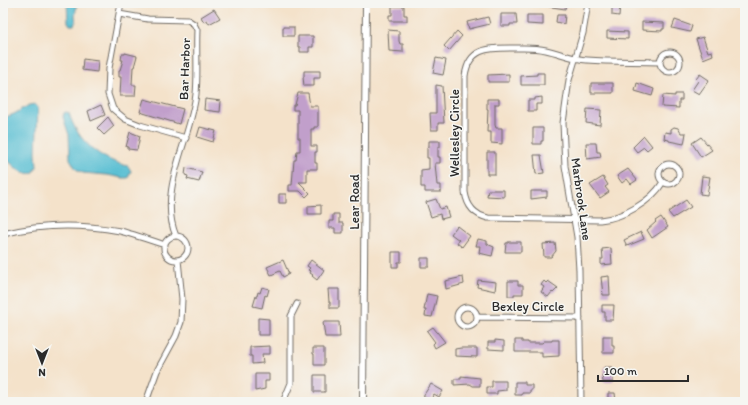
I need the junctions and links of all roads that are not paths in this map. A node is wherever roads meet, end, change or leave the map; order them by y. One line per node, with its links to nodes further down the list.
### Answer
1 (121, 3): 4 (street)
2 (366, 3): 19 (street, Lear Road)
3 (588, 3): 5 (street, Marbrook Lane)
4 (119, 14): 7 (street); 7 (street, Bar Harbor)
5 (575, 58): 6 (street, Wellesley Circle); 9 (street, Marbrook Lane); 9 (street, Wellesley Circle)
6 (660, 62)
7 (186, 138): 11 (street, Bar Harbor)
8 (664, 182): 9 (street, Wellesley Circle)
9 (575, 220): 16 (street, Marbrook Lane)
10 (3, 234): 12 (street)
11 (176, 236): 12 (street); 13 (street)
12 (165, 245): 13 (street)
13 (178, 260): 17 (street)
14 (296, 304): 18 (street)
15 (477, 317): 15 (street, Bexley Circle); 16 (street, Bexley Circle)
16 (580, 318): 20 (street, Marbrook Lane)
17 (146, 402)
18 (283, 402)
19 (363, 402)
20 (581, 402)

